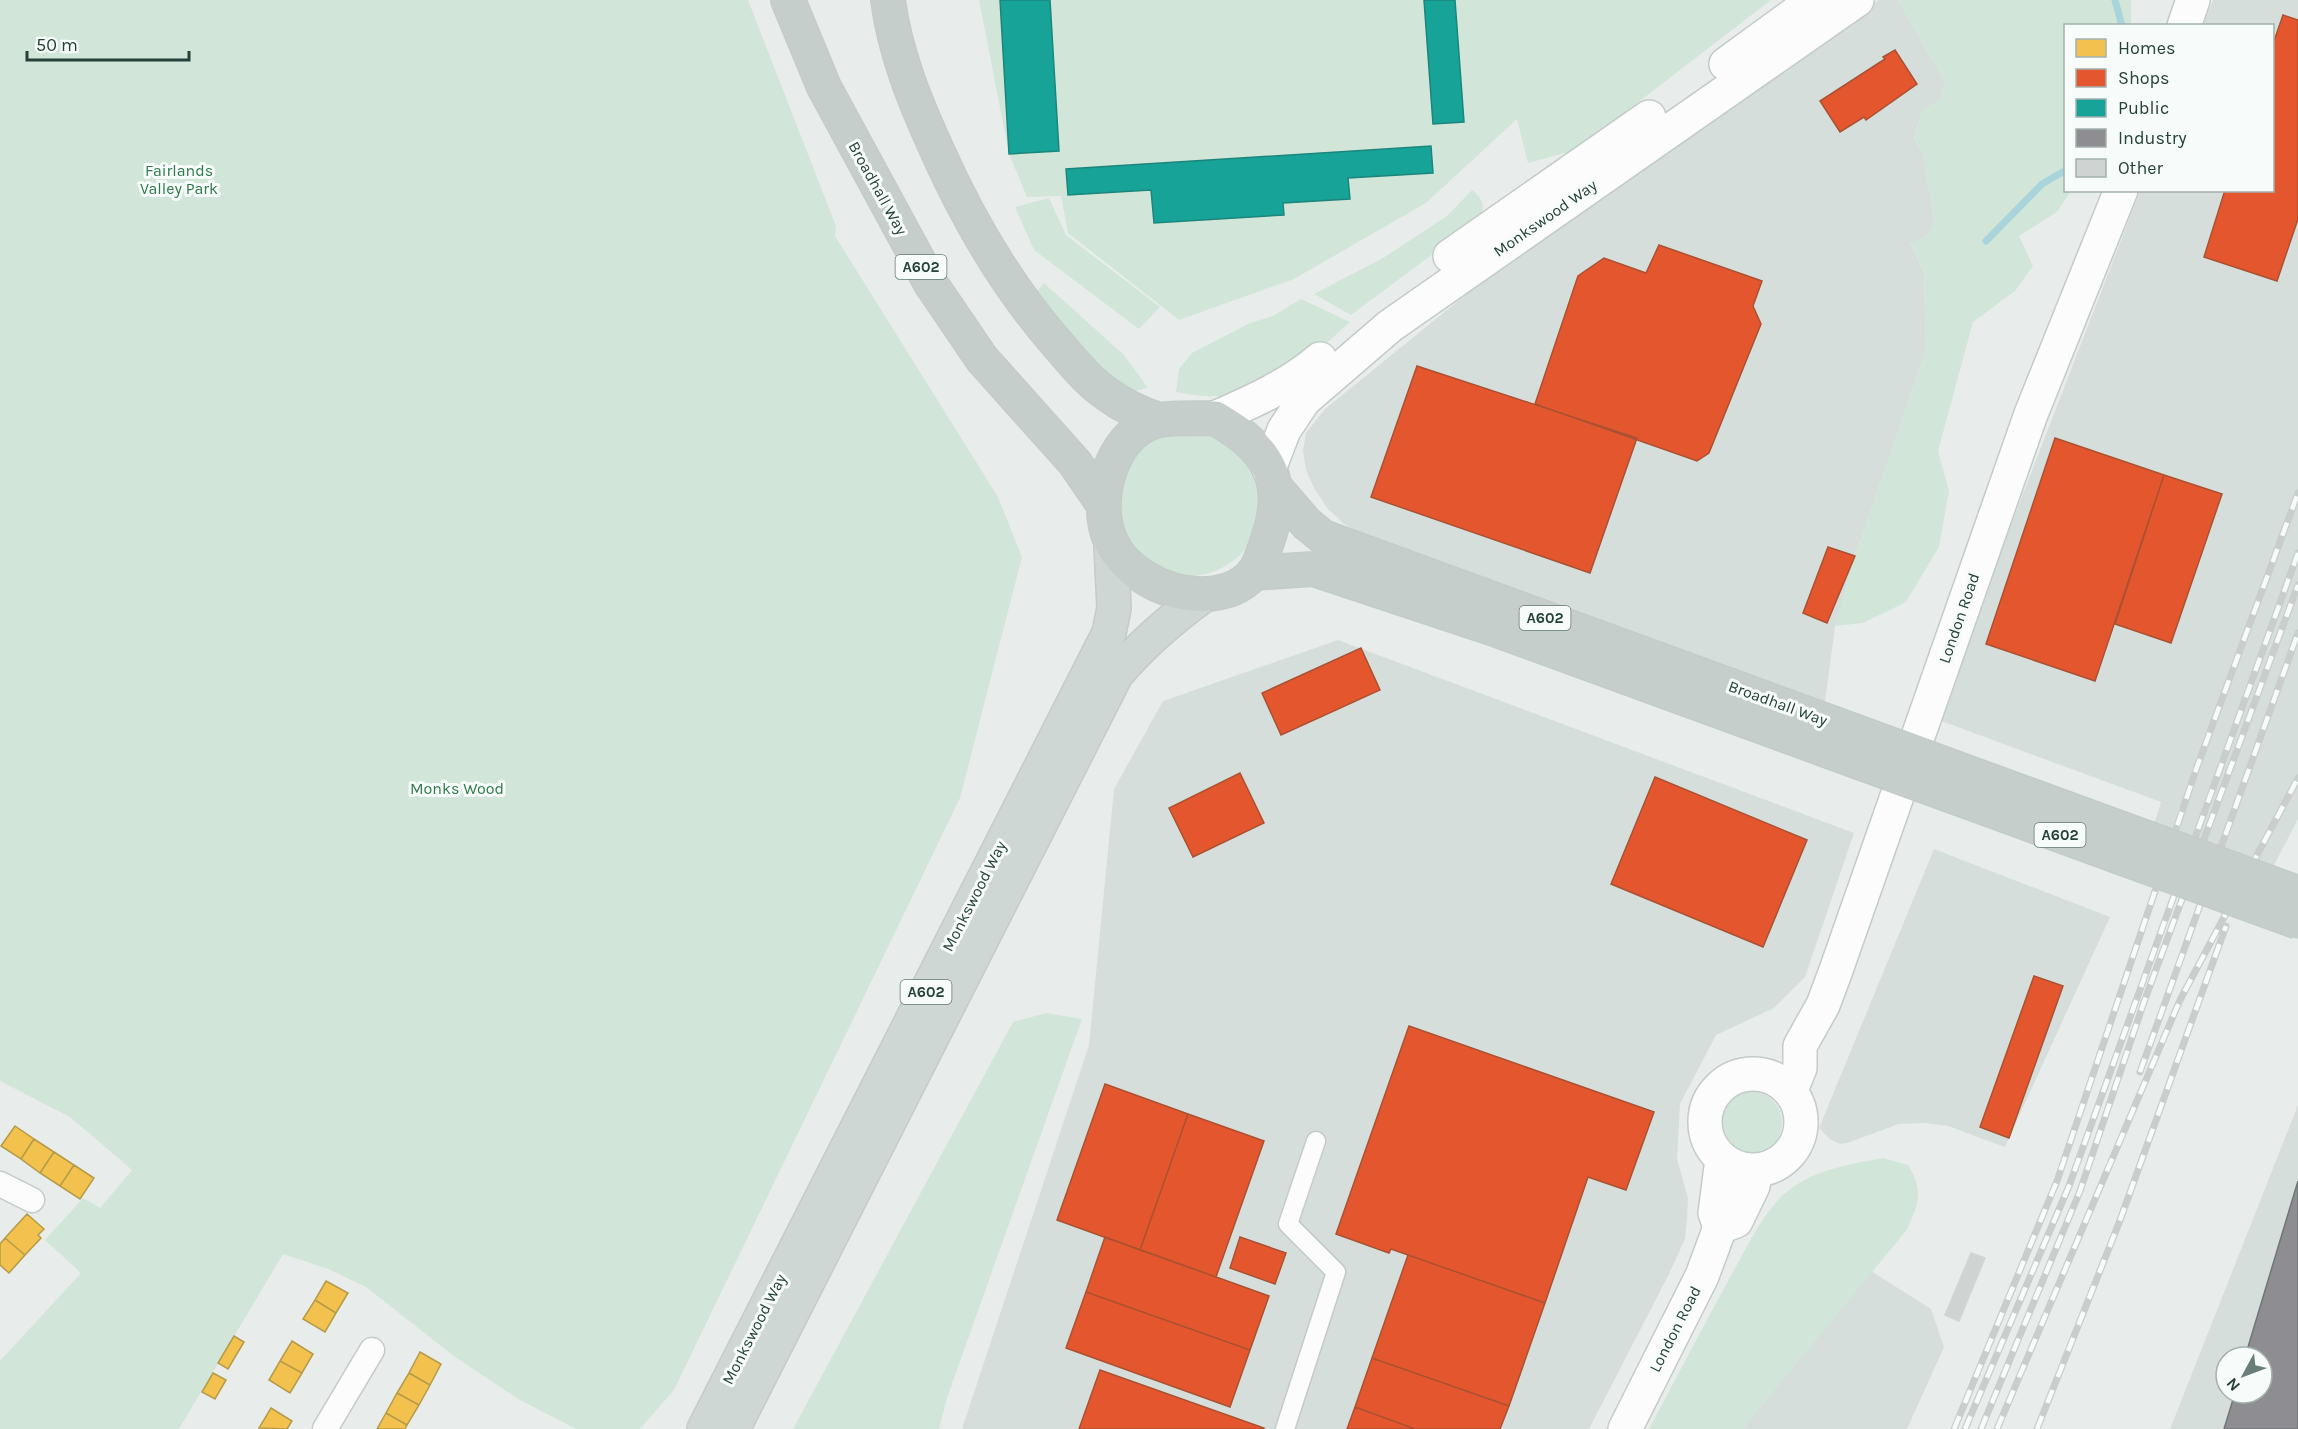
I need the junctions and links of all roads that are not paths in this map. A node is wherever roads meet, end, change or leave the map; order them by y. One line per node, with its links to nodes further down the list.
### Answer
1 (788, 0): 11 (highway, Broadhall Way / A602)
2 (888, 0): 9 (highway)
3 (1814, 0): 8 (main road, Monkswood Way)
4 (1857, 0): 10 (main road, Monkswood Way)
5 (2193, 0): 6 (main road)
6 (2185, 24)
7 (2120, 192): 18 (main road, London Road)
8 (1215, 418): 9 (highway); 10 (highway)
9 (1159, 420): 11 (highway)
10 (1272, 478): 13 (highway); 15 (highway, Broadhall Way / A602)
11 (1103, 504): 12 (highway)
12 (1111, 546): 14 (highway); 29 (main road, Monkswood Way / A602)
13 (1253, 573): 14 (highway); 15 (highway, Broadhall Way / A602)
14 (1203, 596): 30 (main road, Monkswood Way / A602)
15 (1828, 736): 16 (highway, Broadhall Way / A602, bridge); 17 (highway, Broadhall Way / A602, bridge)
16 (2298, 894)
17 (2298, 922)
18 (1800, 1046): 19 (main road); 20 (main road, London Road)
19 (1754, 1073): 20 (main road); 22 (main road)
20 (1791, 1090): 23 (main road)
21 (1316, 1141): 31 (street)
22 (1722, 1159): 23 (main road); 26 (main road, London Road)
23 (1756, 1170): 26 (main road)
24 (1, 1188): 25 (street)
25 (32, 1200)
26 (1720, 1227): 32 (main road, London Road)
27 (372, 1350): 28 (street)
28 (325, 1429)
29 (704, 1429)
30 (733, 1429)
31 (1285, 1429)
32 (1625, 1429)

